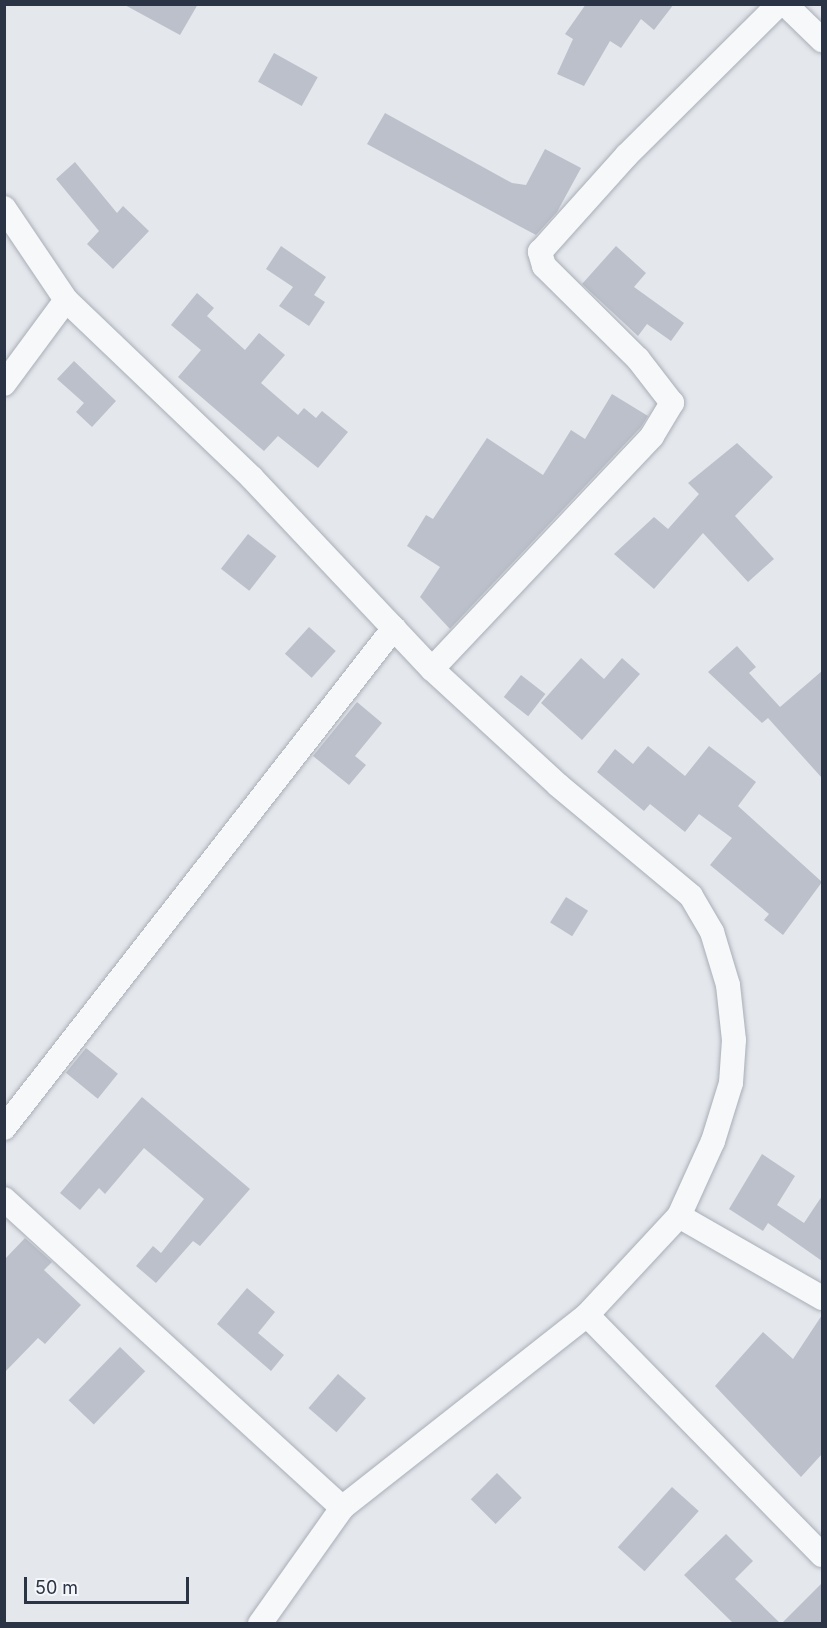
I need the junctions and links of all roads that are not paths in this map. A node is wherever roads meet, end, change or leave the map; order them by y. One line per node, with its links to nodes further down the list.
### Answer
1 (779, 4): 8 (street)
2 (785, 4): 3 (street)
3 (822, 40)
4 (4, 208): 5 (street)
5 (66, 300): 6 (street); 7 (street)
6 (4, 384)
7 (394, 628): 8 (street); 9 (street)
8 (432, 669): 11 (street)
9 (4, 1128)
10 (4, 1199): 14 (street)
11 (679, 1216): 12 (street); 13 (street)
12 (822, 1298)
13 (587, 1315): 14 (street); 15 (street)
14 (342, 1508): 16 (street)
15 (822, 1556)
16 (261, 1623)

